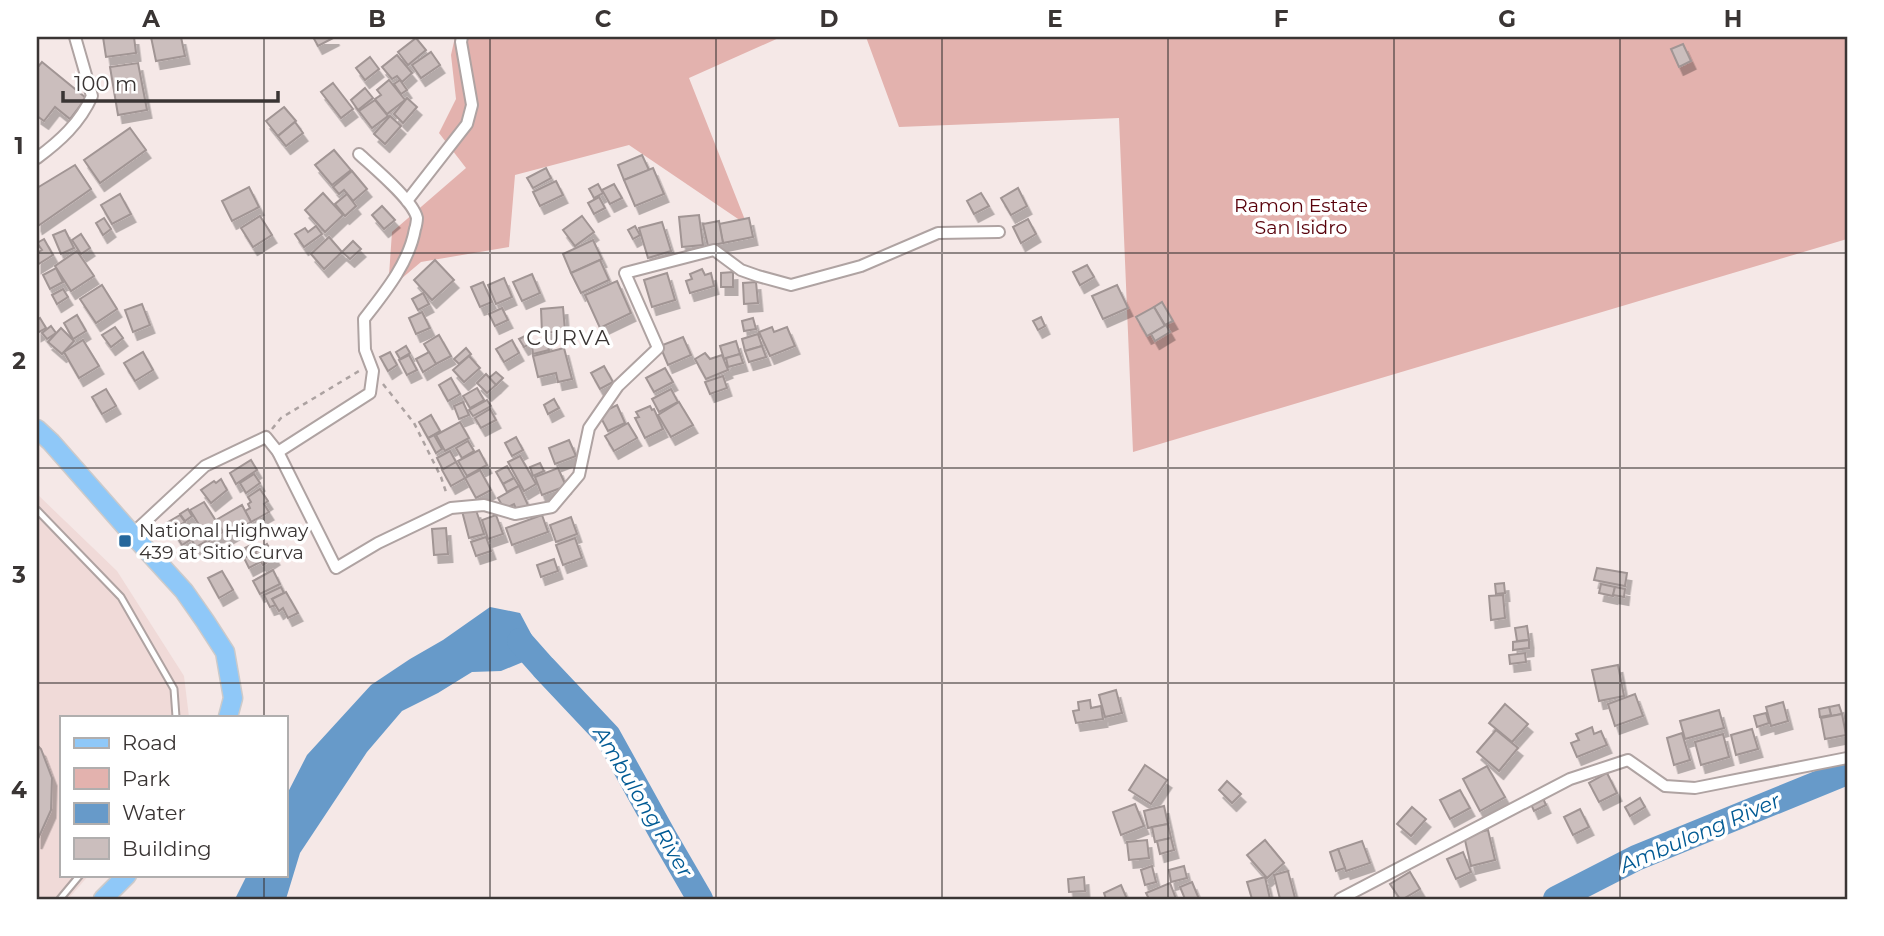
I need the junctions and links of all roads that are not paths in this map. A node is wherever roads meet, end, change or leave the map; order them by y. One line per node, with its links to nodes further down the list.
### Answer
1 (75, 37): 4 (street)
2 (462, 37): 5 (street)
3 (359, 153): 5 (street)
4 (37, 158)
5 (407, 201): 8 (street)
6 (999, 232): 8 (street)
7 (37, 429): 10 (main road)
8 (278, 452): 10 (street)
9 (37, 510): 11 (lane)
10 (132, 534): 12 (main road)
11 (176, 716)
12 (228, 716)
13 (1847, 758): 18 (street)
14 (79, 876): 16 (lane)
15 (126, 876): 17 (main road)
16 (60, 899)
17 (103, 899)
18 (1340, 899)

